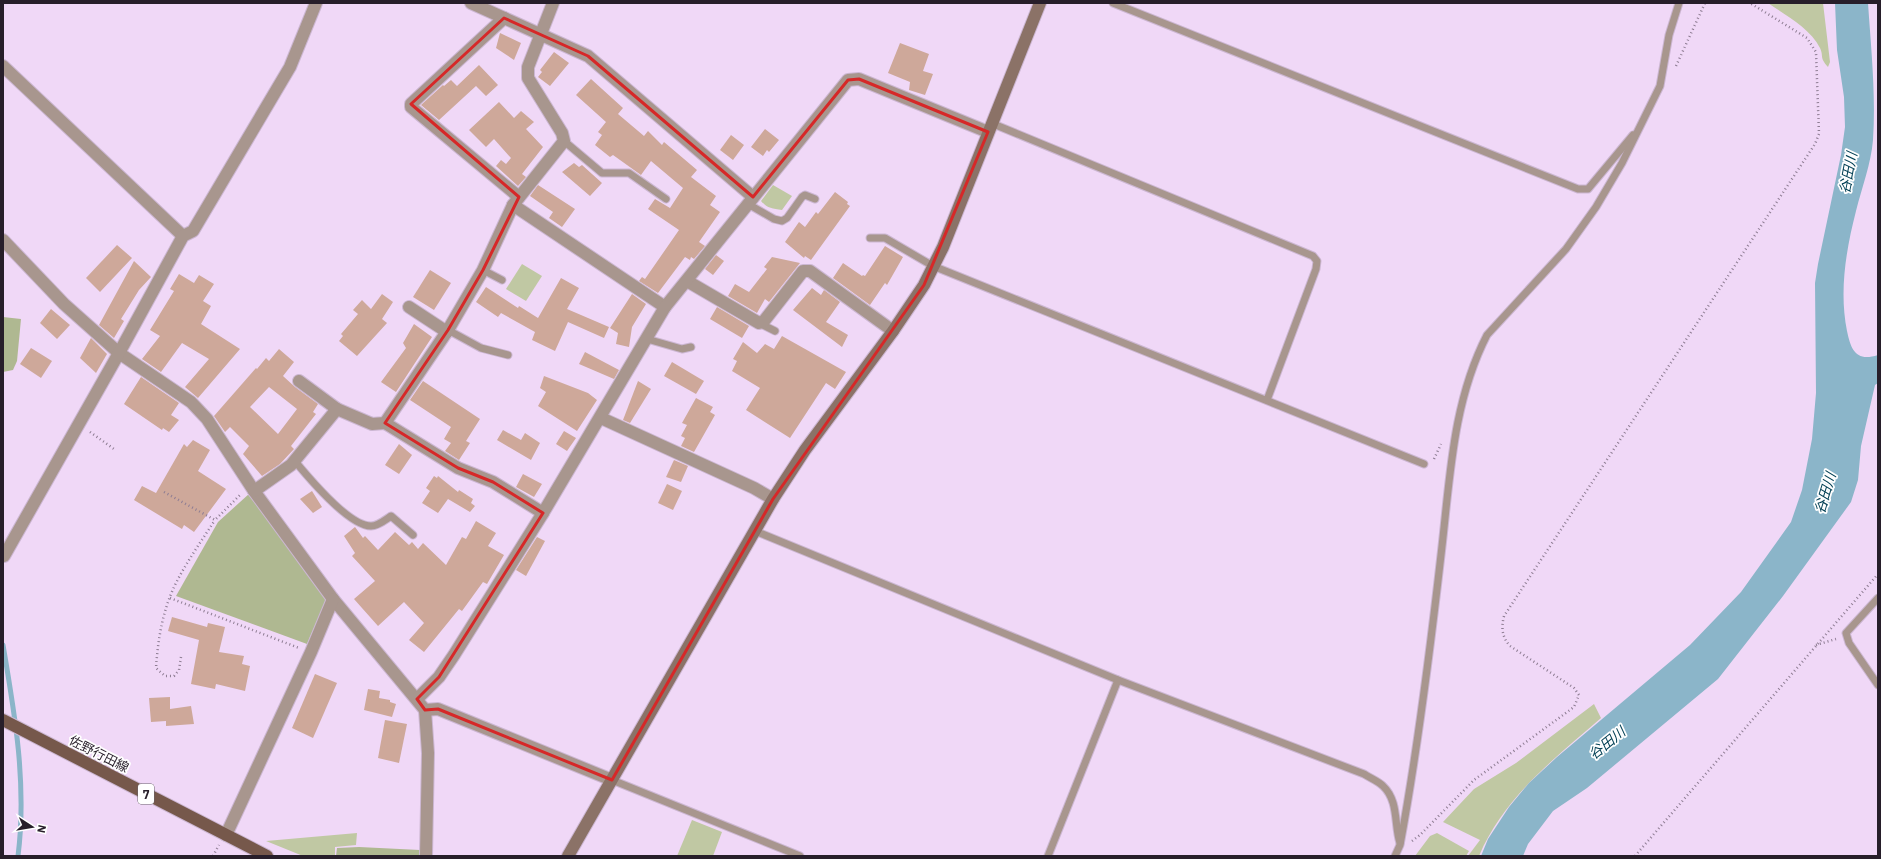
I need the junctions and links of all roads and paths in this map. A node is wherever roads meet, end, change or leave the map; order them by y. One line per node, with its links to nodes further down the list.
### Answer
1 (316, 3): 20 (street)
2 (472, 3): 9 (street)
3 (553, 3): 10 (street)
4 (1040, 3): 13 (street)
5 (1113, 3): 14 (lane)
6 (1679, 3): 14 (lane)
7 (1705, 3): 12 (path)
8 (1750, 3): 69 (path)
9 (504, 18): 10 (street); 19 (street)
10 (540, 34): 15 (street); 18 (street)
11 (3, 66): 20 (street)
12 (1676, 68)
13 (990, 127): 18 (street); 23 (street); 38 (lane)
14 (1639, 127): 69 (lane)
15 (564, 141): 16 (lane); 19 (street)
16 (666, 199)
17 (815, 199): 18 (lane)
18 (750, 200): 26 (street)
19 (516, 201): 24 (street); 28 (street)
20 (183, 236): 35 (street)
21 (870, 238): 23 (lane)
22 (3, 240): 35 (street)
23 (933, 266): 32 (street); 38 (lane)
24 (483, 270): 25 (lane); 30 (street)
25 (502, 280)
26 (687, 281): 28 (street); 29 (street)
27 (408, 307): 30 (street)
28 (666, 307): 33 (street)
29 (759, 323): 31 (lane); 32 (street)
30 (447, 331): 36 (lane); 41 (street)
31 (774, 331)
32 (894, 331): 48 (street)
33 (647, 339): 34 (lane); 40 (street)
34 (691, 347)
35 (119, 353): 42 (street); 46 (street)
36 (508, 355)
37 (299, 381): 39 (street)
38 (1267, 400): 45 (lane)
39 (337, 409): 41 (street); 44 (street)
40 (600, 418): 48 (street); 49 (street)
41 (385, 423): 49 (street)
42 (79, 424): 43 (path); 53 (street)
43 (114, 449)
44 (294, 460): 46 (street); 52 (lane)
45 (1424, 464)
46 (252, 488): 50 (path); 57 (street)
47 (164, 492): 50 (path)
48 (773, 499): 51 (street)
49 (543, 513): 64 (street)
50 (214, 520): 55 (path)
51 (755, 531): 62 (lane); 67 (street)
52 (413, 535)
53 (4, 556)
54 (1878, 574): 59 (path)
55 (170, 598): 60 (path); 61 (path)
56 (1878, 598): 58 (lane)
57 (333, 599): 60 (street); 64 (street)
58 (1846, 633): 59 (path); 63 (lane)
59 (1816, 645): 76 (path)
60 (311, 652): 68 (street)
61 (181, 656)
62 (1118, 680): 69 (lane); 74 (lane)
63 (1878, 685)
64 (417, 699): 65 (street)
65 (425, 710): 67 (street); 71 (street)
66 (5, 722): 68 (main road, 佐野行田線 / 7)
67 (612, 780): 72 (street); 73 (lane)
68 (226, 835): 70 (main road, 佐野行田線 / 7)
69 (1400, 845): 75 (lane)
70 (267, 856)
71 (426, 856)
72 (568, 856)
73 (800, 856)
74 (1048, 856)
75 (1396, 856)
76 (1635, 856)

